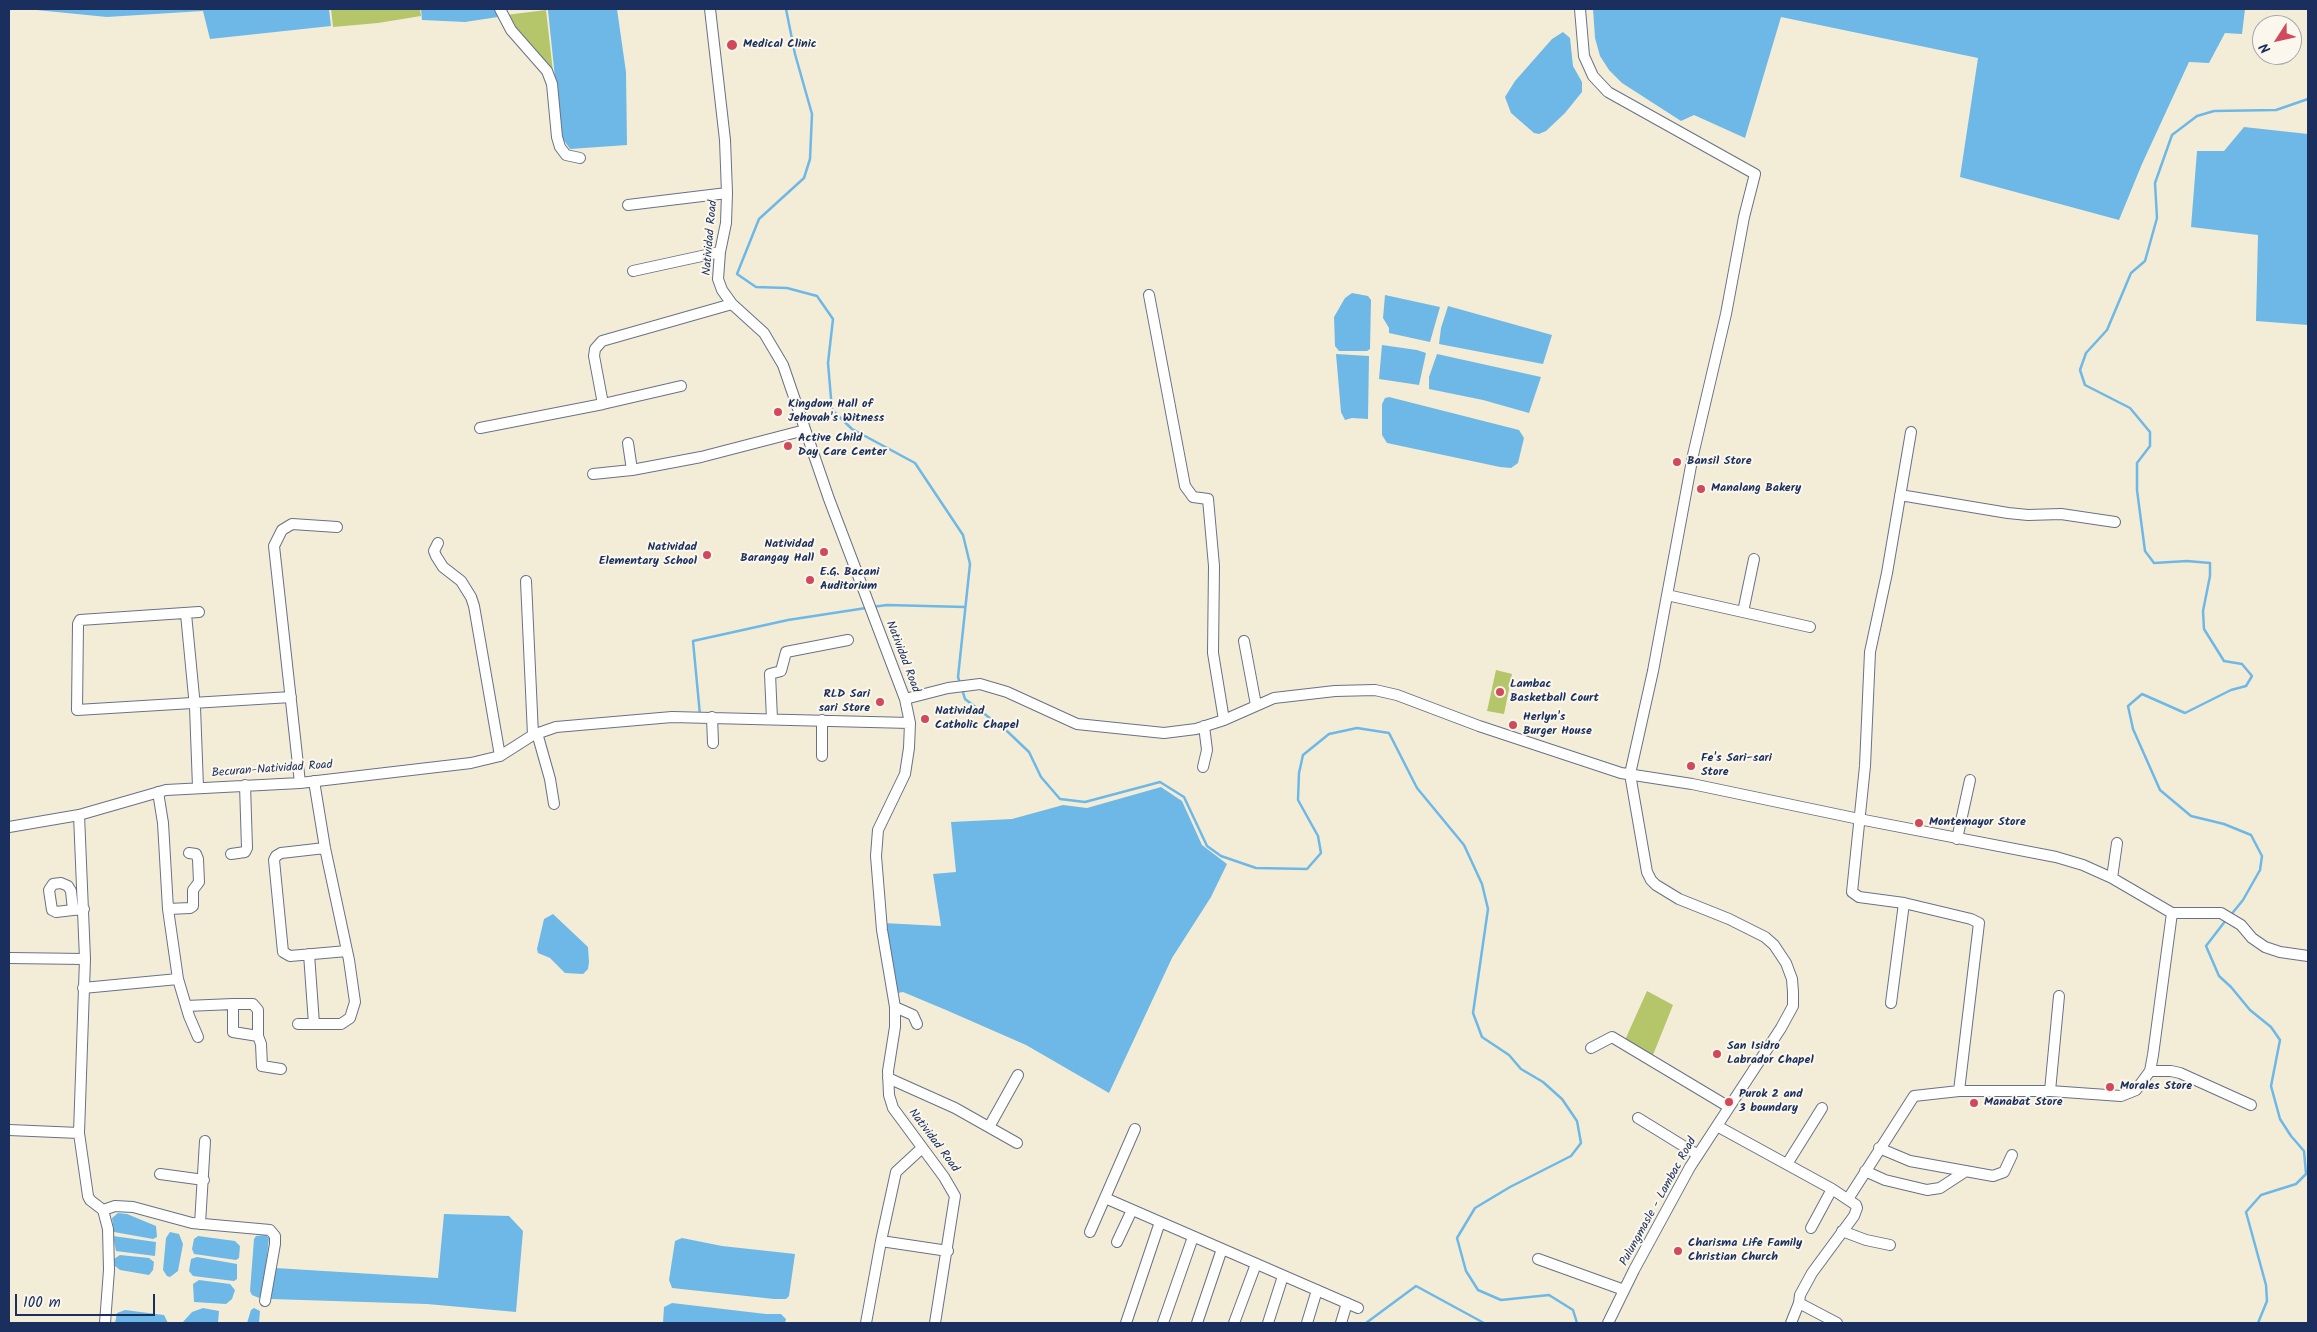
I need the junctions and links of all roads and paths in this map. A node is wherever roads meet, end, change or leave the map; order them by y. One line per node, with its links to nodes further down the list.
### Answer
1 (500, 9): 4 (street)
2 (710, 9): 5 (street, Natividad Road)
3 (1580, 9): 25 (street)
4 (580, 158)
5 (727, 193): 6 (street); 7 (street, Natividad Road)
6 (628, 205)
7 (720, 252): 8 (street); 10 (street, Natividad Road)
8 (633, 271)
9 (1149, 295): 39 (street)
10 (732, 304): 12 (street); 14 (street, Natividad Road)
11 (681, 386): 12 (street)
12 (603, 404): 13 (street)
13 (480, 428)
14 (804, 430): 17 (street); 33 (street, Natividad Road)
15 (1911, 432): 19 (street)
16 (628, 444): 17 (street)
17 (632, 470): 18 (street)
18 (593, 474)
19 (1900, 495): 20 (street); 56 (street)
20 (2115, 522)
21 (337, 527): 32 (street)
22 (438, 543): 44 (street)
23 (1754, 559): 27 (street)
24 (526, 581): 42 (street)
25 (1667, 595): 27 (street); 47 (street)
26 (199, 612): 28 (street)
27 (1743, 612): 29 (street)
28 (186, 614): 34 (street); 34 (street)
29 (1810, 627)
30 (848, 640): 37 (street)
31 (1244, 641): 35 (street)
32 (291, 697): 34 (street); 50 (street)
33 (905, 699): 40 (street, Natividad Road); 41 (street)
34 (194, 704): 52 (street)
35 (1256, 705): 39 (street); 47 (street)
36 (712, 717): 37 (street, Becuran-Natividad Road); 42 (street, Becuran-Natividad Road); 43 (street)
37 (772, 719): 38 (street, Becuran-Natividad Road)
38 (822, 720): 40 (street, Becuran-Natividad Road); 45 (street)
39 (1224, 720): 41 (street)
40 (910, 723): 80 (street, Natividad Road)
41 (1204, 726): 46 (street)
42 (535, 734): 44 (street, Becuran-Natividad Road); 54 (street)
43 (713, 743)
44 (500, 756): 49 (street, Becuran-Natividad Road)
45 (822, 756)
46 (1203, 766)
47 (1630, 774): 56 (street); 94 (street, Pulungmasle - Lambac Road)
48 (1970, 780): 58 (street)
49 (314, 781): 50 (street, Becuran-Natividad Road); 60 (street)
50 (300, 783): 51 (street, Becuran-Natividad Road)
51 (245, 785): 52 (street, Becuran-Natividad Road); 62 (street)
52 (198, 787): 53 (street, Becuran-Natividad Road)
53 (158, 792): 55 (street, Becuran-Natividad Road); 66 (street)
54 (554, 804)
55 (79, 815): 57 (street, Becuran-Natividad Road); 65 (street)
56 (1859, 819): 58 (street); 64 (street)
57 (9, 827)
58 (1958, 839): 63 (street)
59 (2117, 843): 63 (street)
60 (325, 848): 69 (street); 70 (street)
61 (189, 853): 66 (street)
62 (231, 854)
63 (2112, 878): 68 (street)
64 (1904, 903): 77 (street); 91 (street)
65 (84, 909): 67 (street); 73 (street)
66 (168, 909): 74 (street)
67 (73, 910)
68 (2172, 913): 71 (street); 88 (street)
69 (348, 951): 70 (street); 82 (street)
70 (309, 954): 82 (street)
71 (2308, 956)
72 (9, 958): 73 (street)
73 (85, 959): 75 (street)
74 (178, 979): 75 (street); 79 (street)
75 (83, 988): 101 (street)
76 (2059, 996): 92 (street)
77 (1891, 1003)
78 (233, 1004): 79 (street); 84 (street); 84 (street)
79 (186, 1006): 85 (street)
80 (895, 1007): 83 (street); 90 (street, Natividad Road)
81 (298, 1024): 82 (street)
82 (314, 1024)
83 (917, 1024)
84 (258, 1036): 87 (street)
85 (198, 1037)
86 (1591, 1048): 94 (street)
87 (281, 1070)
88 (2150, 1071): 92 (street); 93 (street)
89 (1018, 1075): 98 (street)
90 (888, 1078): 98 (street); 104 (street, Natividad Road)
91 (1959, 1091): 92 (street); 105 (street)
92 (2050, 1091)
93 (2251, 1106)
94 (1729, 1107): 97 (street, Pulungmasle - Lambac Road)
95 (1822, 1108): 108 (street)
96 (1638, 1118): 106 (street)
97 (1717, 1126): 106 (street, Pulungmasle - Lambac Road); 108 (street)
98 (989, 1127): 103 (street)
99 (1135, 1129): 114 (street)
100 (9, 1130): 101 (street)
101 (79, 1132): 116 (street)
102 (205, 1141): 112 (street)
103 (1017, 1143)
104 (922, 1148): 124 (street); 128 (street, Natividad Road)
105 (1879, 1148): 109 (street); 110 (street)
106 (1698, 1155): 133 (street, Pulungmasle - Lambac Road)
107 (2012, 1155): 110 (street)
108 (1787, 1164): 113 (street)
109 (1865, 1171): 110 (street); 115 (street)
110 (1966, 1171)
111 (160, 1174): 112 (street)
112 (204, 1180): 119 (street)
113 (1832, 1189): 115 (street); 120 (street)
114 (1104, 1198): 117 (street); 122 (street)
115 (1848, 1199): 121 (street)
116 (104, 1210): 119 (street); 139 (street)
117 (1132, 1210): 118 (street); 125 (street)
118 (1160, 1222): 123 (street); 138 (street)
119 (200, 1224): 134 (street)
120 (1811, 1228)
121 (1842, 1231): 126 (street); 136 (street)
122 (1090, 1232)
123 (1193, 1237): 127 (street); 142 (street)
124 (881, 1240): 128 (street); 140 (street)
125 (1117, 1242)
126 (1890, 1246)
127 (1222, 1249): 130 (street); 143 (street)
128 (948, 1251): 141 (street, Natividad Road)
129 (1538, 1259): 133 (street)
130 (1256, 1264): 131 (street); 144 (street)
131 (1283, 1276): 132 (street); 145 (street)
132 (1317, 1290): 135 (street); 146 (street)
133 (1624, 1290): 148 (street, Pulungmasle - Lambac Road)
134 (265, 1301)
135 (1347, 1303): 137 (street); 147 (street)
136 (1799, 1303): 149 (street); 150 (street)
137 (1358, 1308)
138 (1129, 1322)
139 (105, 1323)
140 (866, 1323)
141 (935, 1323)
142 (1163, 1323)
143 (1197, 1323)
144 (1234, 1323)
145 (1268, 1323)
146 (1307, 1323)
147 (1341, 1323)
148 (1608, 1323)
149 (1790, 1323)
150 (1837, 1323)

